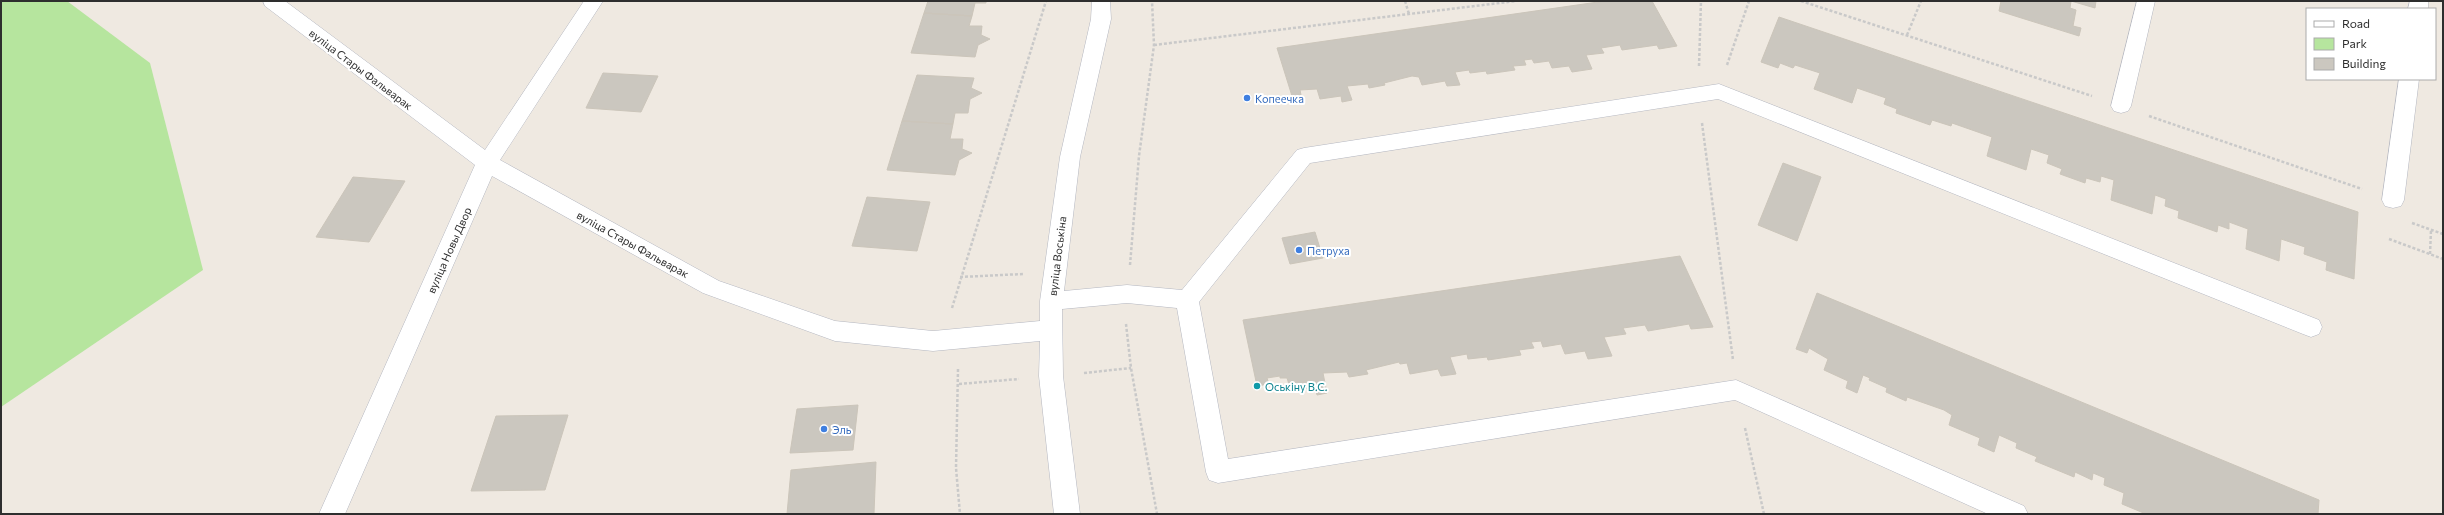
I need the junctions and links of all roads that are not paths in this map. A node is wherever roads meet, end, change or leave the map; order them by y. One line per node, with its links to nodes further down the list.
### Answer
1 (272, 1): 7 (street, вуліца Стары Фальварак)
2 (594, 1): 7 (street, вуліца Новы Двор)
3 (1101, 1): 10 (street, вуліца Воськіна)
4 (2146, 1): 6 (street)
5 (2409, 80): 8 (street)
6 (2121, 106)
7 (487, 163): 12 (street, вуліца Стары Фальварак); 13 (street, вуліца Новы Двор)
8 (2393, 200)
9 (1187, 300): 10 (street); 11 (street); 15 (street)
10 (1051, 301): 12 (street, вуліца Воськіна)
11 (2311, 327)
12 (1050, 330): 14 (street, вуліца Воськіна)
13 (332, 514)
14 (1067, 514)
15 (2015, 514)

